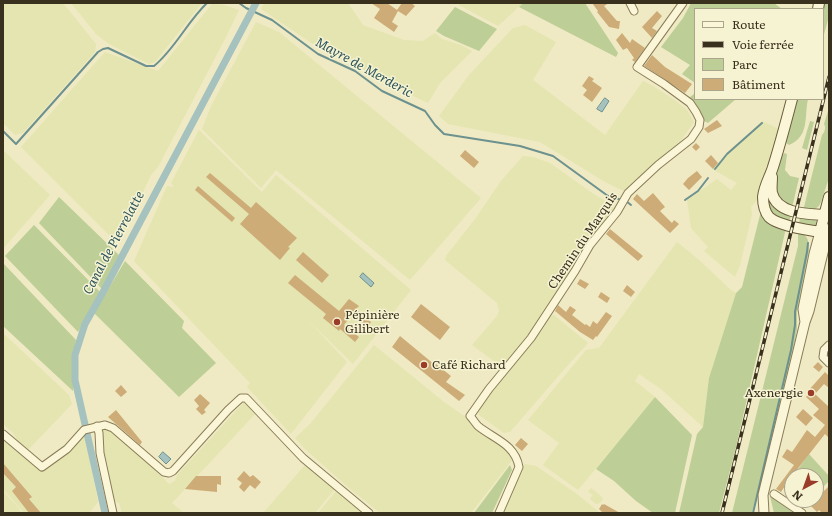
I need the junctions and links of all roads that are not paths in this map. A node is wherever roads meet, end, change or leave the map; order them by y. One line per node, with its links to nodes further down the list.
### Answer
1 (630, 3): 3 (street)
2 (683, 3): 17 (street, Chemin du Marquis)
3 (634, 11)
4 (792, 100): 5 (main road)
5 (771, 173): 7 (main road); 8 (main road)
6 (829, 197): 7 (main road)
7 (824, 216): 8 (main road)
8 (826, 231): 14 (street)
9 (829, 345): 10 (street)
10 (829, 363)
11 (90, 428): 12 (street); 15 (street); 16 (street)
12 (3, 434)
13 (774, 494): 20 (street)
14 (763, 495): 18 (street); 19 (street)
15 (113, 513)
16 (369, 513)
17 (499, 513)
18 (764, 513)
19 (770, 513)
20 (802, 513)

